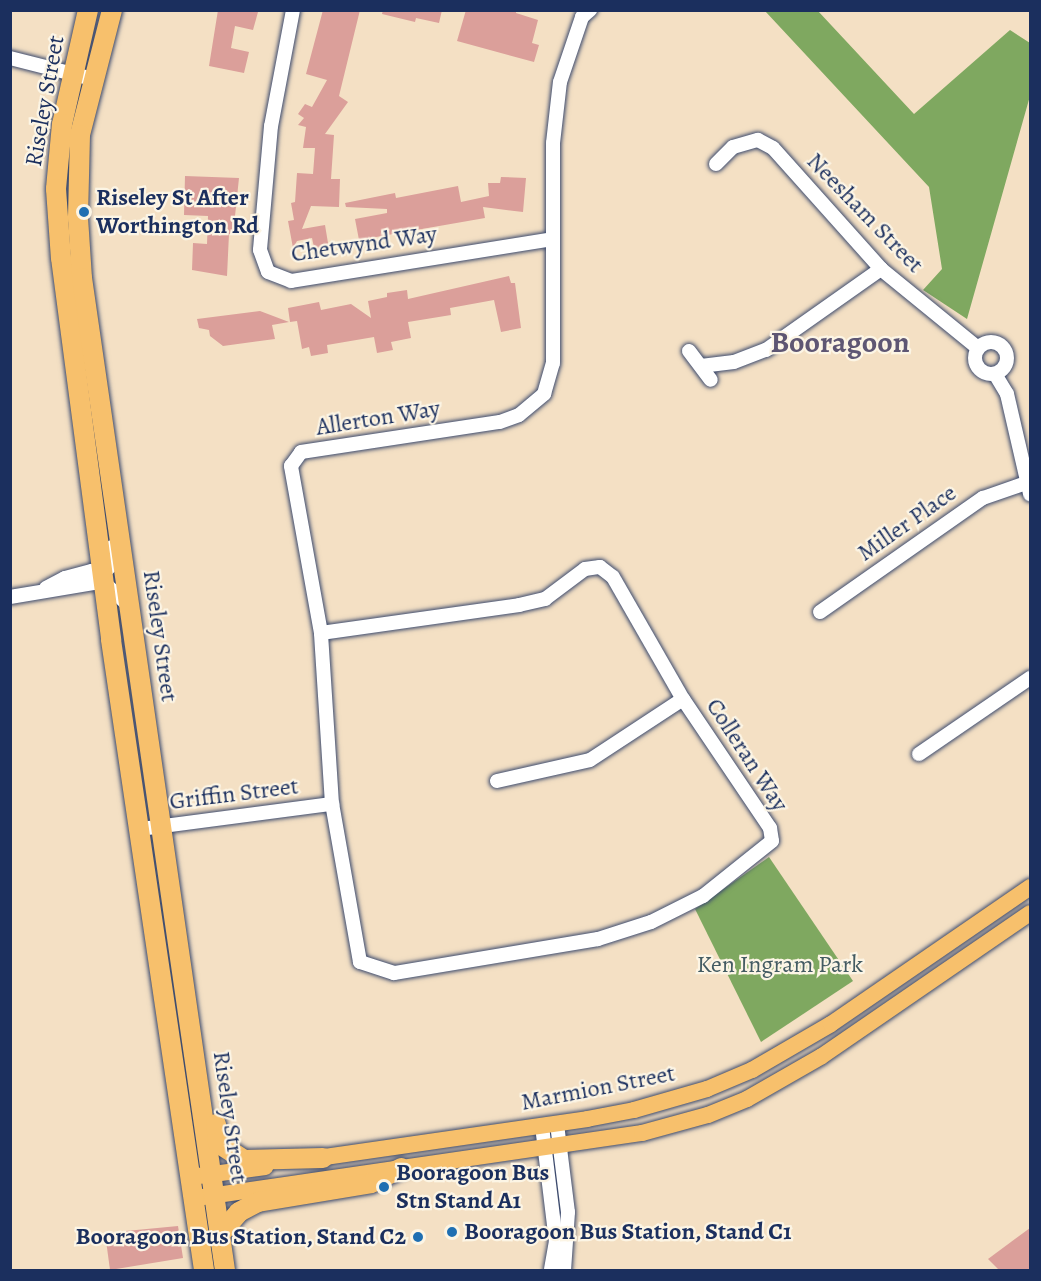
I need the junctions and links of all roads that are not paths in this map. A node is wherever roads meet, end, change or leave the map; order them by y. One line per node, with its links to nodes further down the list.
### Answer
1 (88, 10): 6 (highway, Riseley Street)
2 (112, 10): 7 (highway, Riseley Street)
3 (294, 10): 9 (street, Chetwynd Way)
4 (582, 13): 9 (street, Allerton Way)
5 (10, 58): 6 (street)
6 (70, 74): 7 (street); 18 (highway, Riseley Street)
7 (93, 79): 17 (highway, Riseley Street)
8 (716, 165): 10 (street, Neesham Street)
9 (552, 239): 22 (street, Allerton Way)
10 (881, 269): 11 (street, Neesham Street); 13 (street)
11 (978, 348): 14 (street); 14 (street)
12 (689, 351): 13 (street)
13 (701, 366): 15 (street)
14 (995, 374): 16 (street)
15 (711, 380)
16 (1028, 489): 21 (street, Miller Place)
17 (116, 501): 18 (street); 20 (highway, Riseley Street)
18 (103, 577): 19 (street); 20 (street); 28 (highway, Riseley Street)
19 (10, 597)
20 (130, 608): 28 (highway, Riseley Street)
21 (820, 612)
22 (321, 633): 24 (street, Colleran Way); 27 (street, Allerton Way)
23 (1030, 678): 25 (street)
24 (683, 699): 26 (street); 31 (street, Colleran Way)
25 (919, 754)
26 (497, 781)
27 (332, 804): 28 (street, Griffin Street); 31 (street, Allerton Way)
28 (151, 828): 32 (highway, Riseley Street); 38 (highway, Riseley Street)
29 (1030, 887): 33 (main road, Marmion Street)
30 (1030, 913): 34 (main road, Marmion Street)
31 (360, 962)
32 (192, 1036): 35 (highway); 37 (highway, Riseley Street)
33 (550, 1125): 34 (street); 35 (main road, Marmion Street)
34 (553, 1146): 36 (main road, Marmion Street); 44 (street); 45 (street)
35 (323, 1158): 37 (main road, Marmion Street)
36 (402, 1168): 39 (main road, Marmion Street); 41 (highway)
37 (213, 1174): 38 (main road, Marmion Street); 39 (highway, Riseley Street)
38 (191, 1176): 40 (highway, Riseley Street)
39 (216, 1194): 40 (main road, Marmion Street); 41 (highway, Riseley Street)
40 (194, 1198): 42 (highway, Riseley Street)
41 (220, 1234): 43 (highway, Riseley Street)
42 (204, 1270)
43 (225, 1270)
44 (551, 1270)
45 (564, 1270)

